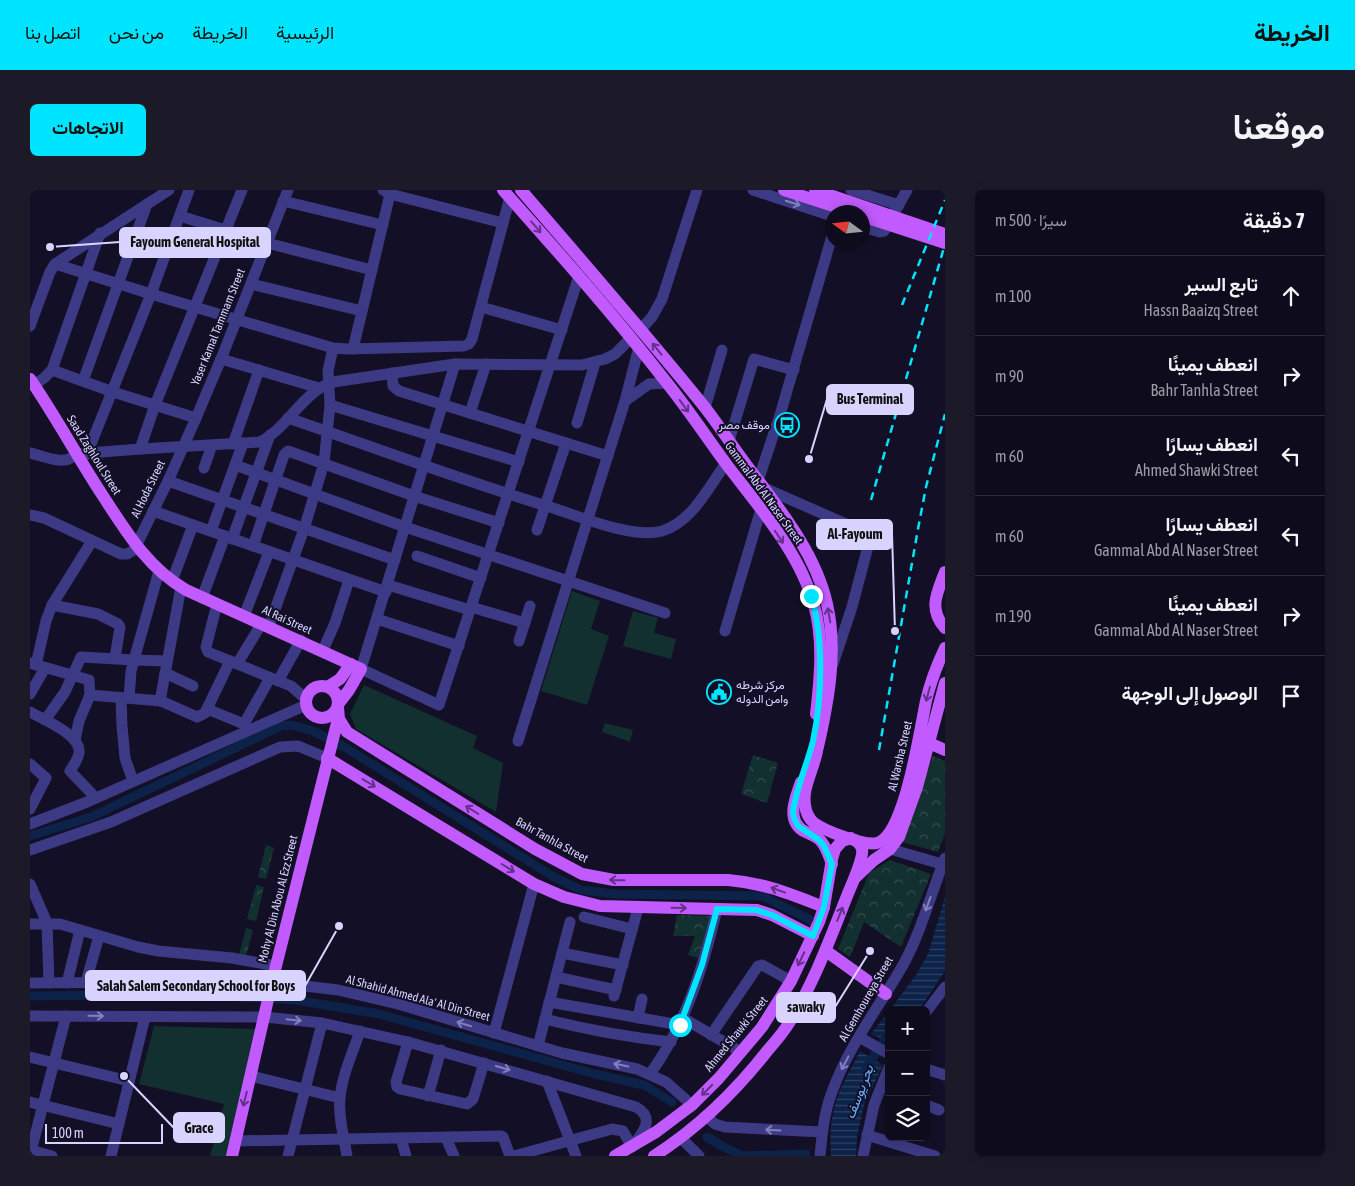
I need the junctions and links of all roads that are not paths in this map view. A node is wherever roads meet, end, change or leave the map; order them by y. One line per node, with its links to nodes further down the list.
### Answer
1 (169, 190): 16 (street)
2 (189, 190): 21 (street)
3 (242, 190): 26 (street)
4 (288, 190): 15 (street, Yaser Kamal Tammam Street)
5 (521, 190): 44 (main road, Gammal Abd Al Naser Street)
6 (698, 190): 44 (street)
7 (753, 190): 20 (street, one-way to 20)
8 (784, 190): 17 (main road)
9 (815, 190): 28 (main road)
10 (846, 190): 18 (street)
11 (851, 190): 19 (street)
12 (907, 190): 19 (street)
13 (387, 192): 23 (street); 24 (street)
14 (507, 194): 23 (street); 35 (main road, Gammal Abd Al Naser Street, one-way to 35)
15 (284, 201): 24 (street); 29 (street, Yaser Kamal Tammam Street)
16 (146, 204): 27 (street); 36 (street)
17 (830, 205)
18 (841, 205)
19 (898, 205): 25 (street)
20 (825, 214)
21 (180, 216): 26 (street); 38 (street)
22 (870, 219): 30 (main road)
23 (503, 223): 39 (street)
24 (383, 225): 33 (street)
25 (870, 229)
26 (226, 230): 29 (street); 40 (street)
27 (100, 233): 32 (street); 34 (street)
28 (945, 234)
29 (267, 243): 33 (street); 37 (street, Yaser Kamal Tammam Street)
30 (945, 243)
31 (828, 250): 57 (street)
32 (55, 264): 34 (street); 43 (street)
33 (372, 270): 41 (street)
34 (86, 273): 36 (street); 55 (street)
35 (579, 276): 45 (street); 46 (main road, Gammal Abd Al Naser Street)
36 (118, 283): 38 (street); 59 (street)
37 (251, 284): 41 (street); 42 (street, Yaser Kamal Tammam Street)
38 (151, 294): 40 (street); 63 (street)
39 (481, 307): 45 (street); 48 (street)
40 (195, 308): 42 (street); 65 (street)
41 (362, 311): 48 (street)
42 (237, 319): 47 (street); 50 (street, Yaser Kamal Tammam Street)
43 (30, 326)
44 (641, 328): 68 (main road, Gammal Abd Al Naser Street, one-way to 44)
45 (562, 330): 54 (street)
46 (635, 343): 51 (street); 61 (main road, Gammal Abd Al Naser Street); 64 (street)
47 (332, 348): 48 (street); 62 (street)
48 (353, 349)
49 (722, 350): 68 (street)
50 (222, 359): 56 (street); 70 (street, Yaser Kamal Tammam Street)
51 (595, 362): 54 (street); 72 (street)
52 (455, 364): 53 (street); 58 (street); 67 (street)
53 (486, 364): 54 (street); 69 (street)
54 (550, 366): 74 (street)
55 (52, 370): 59 (street); 60 (street)
56 (259, 370): 62 (street); 79 (street)
57 (794, 370): 77 (street); 95 (street)
58 (392, 373): 62 (street); 67 (street)
59 (83, 381): 63 (street)
60 (32, 382): 84 (main road, Saad Zaghloul Street)
61 (668, 383): 64 (street); 88 (main road, Gammal Abd Al Naser Street, one-way to 88)
62 (323, 385): 66 (street); 71 (street)
63 (113, 392): 65 (street); 84 (street)
64 (625, 401): 85 (street)
65 (155, 405): 70 (street); 82 (street)
66 (330, 405): 73 (street); 76 (street)
67 (442, 405): 69 (street); 76 (street)
68 (705, 408): 77 (main road, Gammal Abd Al Naser Street)
69 (470, 413): 74 (street)
70 (196, 418): 81 (street, Yaser Kamal Tammam Street)
71 (288, 418): 73 (street); 75 (street)
72 (577, 423)
73 (328, 432): 87 (street); 90 (street)
74 (529, 432): 78 (street); 86 (street)
75 (270, 434): 79 (street); 92 (street)
76 (432, 436): 86 (street); 90 (street)
77 (728, 441): 95 (main road, Gammal Abd Al Naser Street)
78 (566, 443): 85 (street); 100 (street)
79 (238, 444): 80 (street); 89 (street)
80 (212, 445): 81 (street); 91 (street)
81 (184, 446): 82 (street); 93 (street, Al Hoda Street)
82 (140, 449): 84 (street)
83 (30, 453): 84 (street)
84 (82, 454): 115 (main road, Saad Zaghloul Street)
85 (608, 456): 106 (street)
86 (519, 462): 96 (street)
87 (324, 463): 94 (street); 97 (street); 98 (street)
88 (726, 464): 102 (main road, Gammal Abd Al Naser Street); 106 (street)
89 (235, 465): 92 (street); 99 (street)
90 (424, 465): 96 (street); 98 (street)
91 (204, 468)
92 (256, 473): 94 (street); 101 (street)
93 (168, 481): 99 (street); 103 (street, Al Hoda Street)
94 (276, 481): 97 (street); 104 (street)
95 (760, 484): 152 (main road, Gammal Abd Al Naser Street, one-way to 95); 152 (street)
96 (508, 494): 100 (street); 107 (street)
97 (315, 496): 109 (street); 110 (street)
98 (414, 496): 107 (street); 109 (street)
99 (222, 500): 101 (street); 112 (street)
100 (545, 506): 106 (street); 111 (street)
101 (244, 507): 104 (street); 113 (street)
102 (761, 509): 140 (street); 181 (main road, Gammal Abd Al Naser Street, one-way to 181)
103 (153, 511): 108 (street); 115 (street, Al Hoda Street)
104 (264, 514): 110 (street); 116 (street)
105 (30, 515): 114 (street)
106 (588, 520): 126 (street)
107 (499, 523): 118 (street)
108 (193, 525): 112 (street); 127 (street)
109 (405, 528): 118 (street); 121 (street)
110 (304, 529): 120 (street); 121 (street)
111 (537, 530)
112 (210, 531): 113 (street)
113 (228, 538): 116 (street); 129 (street)
114 (92, 541): 115 (street); 131 (street)
115 (135, 544): 122 (main road, Al Rai Street)
116 (253, 546): 117 (street)
117 (270, 552): 120 (street); 135 (street)
118 (488, 555): 124 (street); 126 (street)
119 (417, 556): 124 (street)
120 (293, 560): 125 (street); 138 (street)
121 (395, 560): 128 (street)
122 (159, 571): 127 (main road, Al Rai Street); 147 (street)
123 (945, 572): 139 (main road)
124 (481, 578): 133 (street)
125 (350, 580): 128 (street); 145 (street)
126 (568, 582): 134 (street); 172 (street)
127 (176, 584): 129 (main road, Al Rai Street); 148 (street)
128 (387, 588): 133 (street); 136 (street)
129 (202, 598): 130 (main road, Al Rai Street)
130 (217, 604): 135 (main road, Al Rai Street); 149 (street)
131 (52, 605): 146 (street); 150 (street)
132 (530, 606): 137 (street)
133 (471, 608): 137 (street); 143 (street)
134 (665, 612)
135 (244, 616): 138 (main road, Al Rai Street)
136 (377, 619): 143 (street); 151 (street)
137 (525, 623): 142 (street)
138 (265, 625): 141 (main road, Al Rai Street); 149 (street)
139 (945, 628)
140 (725, 631)
141 (301, 640): 145 (main road, Al Rai Street); 155 (street)
142 (519, 641)
143 (458, 646): 151 (street, Al Rai Street)
144 (945, 648): 184 (main road, Al Warsha Street, one-way to 184)
145 (323, 650): 151 (main road, Al Rai Street)
146 (115, 658): 147 (street); 154 (street)
147 (134, 660): 148 (street); 161 (street)
148 (167, 661): 153 (street)
149 (234, 662): 155 (street); 165 (street)
150 (37, 665): 154 (street); 159 (street)
151 (356, 667): 158 (main road); 164 (main road)
152 (831, 670): 180 (main road, Gammal Abd Al Naser Street)
153 (165, 673): 157 (street); 162 (street)
154 (74, 676): 160 (street); 168 (street)
155 (274, 679): 163 (street); 169 (street)
156 (945, 684): 173 (main road, Al Warsha Street)
157 (194, 686)
158 (329, 686): 163 (main road); 164 (main road)
159 (30, 694)
160 (90, 695): 161 (street); 171 (street)
161 (125, 698): 162 (street); 177 (street)
162 (160, 701): 165 (street)
163 (306, 702): 167 (main road); 169 (street)
164 (338, 706): 167 (main road); 170 (main road); 174 (main road, Mohy Al Din Abou Al Ezz Street)
165 (207, 709): 169 (street)
166 (30, 712): 168 (street)
167 (317, 717): 174 (main road)
168 (44, 720): 171 (street)
169 (247, 727): 177 (street)
170 (348, 732): 174 (main road); 192 (main road, Bahr Tanhla Street, one-way to 170)
171 (75, 740): 178 (street)
172 (518, 741)
173 (929, 743): 175 (main road); 185 (main road, Al Warsha Street)
174 (330, 748): 186 (street); 191 (main road, one-way to 191); 206 (main road, Mohy Al Din Abou Al Ezz Street)
175 (945, 750)
176 (30, 764): 179 (street)
177 (133, 781): 178 (street)
178 (96, 798): 182 (street)
179 (30, 809): 182 (street)
180 (808, 816): 181 (main road); 184 (main road)
181 (794, 818): 187 (main road)
182 (42, 819): 183 (street)
183 (30, 824)
184 (853, 839): 187 (main road, Ahmed Shawki Street); 189 (main road)
185 (890, 849): 188 (street); 189 (main road, Al Warsha Street)
186 (30, 850)
187 (832, 864): 192 (main road, Ahmed Shawki Street)
188 (944, 866): 215 (street, Al Gemhoureya Street, one-way to 215)
189 (853, 881): 203 (main road, one-way to 189)
190 (30, 884): 197 (street)
191 (534, 884): 193 (main road); 231 (street)
192 (824, 907): 202 (main road, Ahmed Shawki Street)
193 (638, 908): 194 (main road, one-way to 194); 199 (street)
194 (717, 909): 202 (main road); 226 (street)
195 (584, 917): 199 (street)
196 (570, 922): 204 (street)
197 (47, 923): 198 (street); 200 (street); 211 (street)
198 (30, 924)
199 (632, 929): 205 (street)
200 (80, 930): 201 (street); 212 (street)
201 (99, 936): 206 (street); 209 (street)
202 (813, 936): 208 (main road, Ahmed Shawki Street, one-way to 208)
203 (826, 951): 215 (main road); 228 (main road)
204 (562, 953): 205 (street); 207 (street)
205 (623, 965): 207 (street)
206 (276, 966): 213 (main road, Mohy Al Din Abou Al Ezz Street)
207 (556, 978): 217 (street)
208 (791, 981): 220 (main road, Ahmed Shawki Street); 232 (street)
209 (86, 982): 212 (street, Al Shahid Ahmed Ala' Al Din Street); 213 (street, Al Shahid Ahmed Ala' Al Din Street)
210 (30, 983): 211 (street, Al Shahid Ahmed Ala' Al Din Street)
211 (49, 983): 212 (street, Al Shahid Ahmed Ala' Al Din Street)
212 (67, 983)
213 (271, 987): 219 (main road, Mohy Al Din Abou Al Ezz Street); 231 (street, Al Shahid Ahmed Ala' Al Din Street, one-way to 213)
214 (945, 987): 218 (street)
215 (886, 994): 233 (street, Al Gemhoureya Street)
216 (642, 999): 224 (street)
217 (549, 1002): 224 (street); 225 (street)
218 (930, 1007)
219 (266, 1012): 223 (street); 227 (street, one-way to 227); 247 (main road, Mohy Al Din Abou Al Ezz Street)
220 (771, 1014): 228 (main road); 229 (main road, Ahmed Shawki Street)
221 (30, 1016): 222 (street)
222 (66, 1016): 223 (street, one-way to 223); 243 (street)
223 (145, 1017): 249 (street)
224 (638, 1018): 226 (street)
225 (545, 1019): 236 (street); 237 (street)
226 (682, 1021): 232 (street); 236 (street)
227 (322, 1023): 230 (street); 250 (street)
228 (788, 1024): 234 (main road)
229 (762, 1028): 234 (main road); 239 (main road, Ahmed Shawki Street)
230 (360, 1031): 235 (street); 253 (street)
231 (494, 1033): 237 (street, Al Shahid Ahmed Ala' Al Din Street)
232 (711, 1035): 239 (street)
233 (859, 1037): 240 (street); 261 (street, Al Gemhoureya Street, one-way to 261)
234 (776, 1040): 259 (main road)
235 (408, 1042): 238 (street); 252 (street)
236 (671, 1042): 245 (street)
237 (538, 1046): 245 (street, Al Shahid Ahmed Ala' Al Din Street, one-way to 237)
238 (441, 1050): 242 (street); 252 (street)
239 (741, 1052): 256 (main road, Ahmed Shawki Street, one-way to 256)
240 (885, 1052)
241 (30, 1057): 243 (street)
242 (484, 1062): 248 (street, one-way to 248); 252 (street)
243 (54, 1063): 249 (street); 255 (street)
244 (930, 1072): 246 (street)
245 (650, 1074): 256 (street, Al Shahid Ahmed Ala' Al Din Street)
246 (945, 1075)
247 (251, 1076): 250 (street); 269 (main road, Mohy Al Din Abou Al Ezz Street, one-way to 269)
248 (547, 1080): 270 (street); 272 (street)
249 (129, 1081): 260 (street)
250 (305, 1090): 253 (street); 267 (street)
251 (884, 1090): 262 (street)
252 (428, 1096)
253 (340, 1098): 268 (street)
254 (30, 1102): 255 (street)
255 (43, 1105): 260 (street); 273 (street)
256 (692, 1105): 272 (main road, Ahmed Shawki Street)
257 (930, 1107): 258 (street)
258 (939, 1110)
259 (706, 1116): 261 (street, one-way to 259); 265 (main road)
260 (118, 1124): 275 (street)
261 (822, 1132): 286 (street, Al Gemhoureya Street)
262 (866, 1135): 266 (street); 287 (street)
263 (401, 1138): 264 (street); 268 (street); 279 (street)
264 (446, 1138): 280 (street); 281 (street)
265 (681, 1138): 284 (main road); 285 (street)
266 (885, 1138)
267 (292, 1140): 268 (street); 269 (street); 277 (street)
268 (344, 1140): 278 (street)
269 (235, 1141): 276 (main road, Mohy Al Din Abou Al Ezz Street)
270 (570, 1141): 272 (street); 281 (street); 282 (street)
271 (902, 1141): 288 (street)
272 (632, 1147): 283 (main road, Ahmed Shawki Street)
273 (30, 1152): 274 (street)
274 (52, 1156)
275 (111, 1156)
276 (232, 1156)
277 (288, 1156)
278 (347, 1156)
279 (406, 1156)
280 (454, 1156)
281 (512, 1156)
282 (576, 1156)
283 (615, 1156)
284 (654, 1156)
285 (698, 1156)
286 (820, 1156)
287 (863, 1156)
288 (936, 1156)

